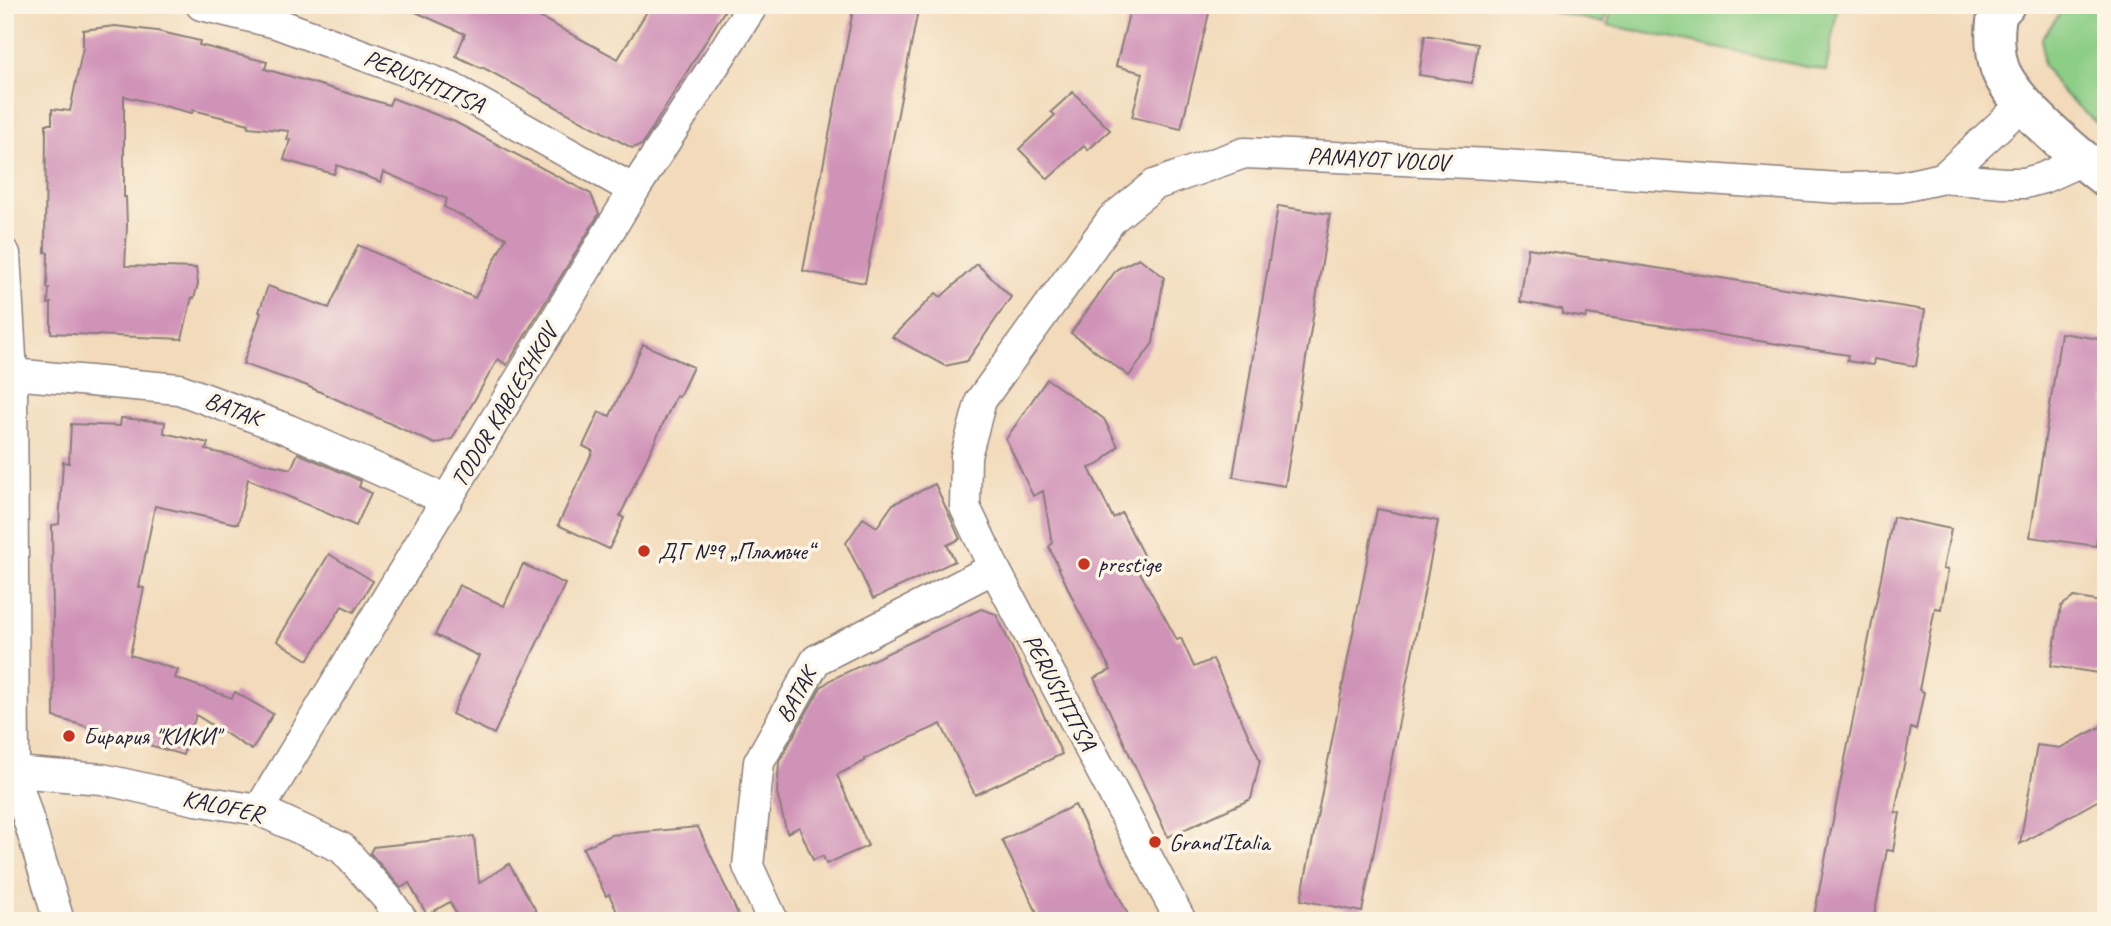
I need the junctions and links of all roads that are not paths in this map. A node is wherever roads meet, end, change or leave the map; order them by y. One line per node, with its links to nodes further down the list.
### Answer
1 (201, 5): 7 (street, PERUSHTITSA)
2 (753, 5): 7 (street, TODOR KABLESHKOV)
3 (2004, 5): 4 (main road)
4 (2023, 104): 5 (main road); 6 (street)
5 (2094, 169): 6 (street, PANAYOT VOLOV)
6 (1943, 178): 10 (street, PANAYOT VOLOV)
7 (634, 190): 11 (street, TODOR KABLESHKOV)
8 (5, 254): 9 (street)
9 (9, 375): 11 (street, BATAK); 13 (street)
10 (966, 456): 12 (street, PERUSHTITSA)
11 (447, 500): 14 (street, TODOR KABLESHKOV)
12 (994, 568): 17 (street, BATAK); 18 (street, PERUSHTITSA)
13 (10, 774): 14 (street, KALOFER); 15 (street)
14 (259, 810): 16 (street, KALOFER)
15 (59, 921)
16 (403, 921)
17 (773, 921)
18 (1181, 921)

